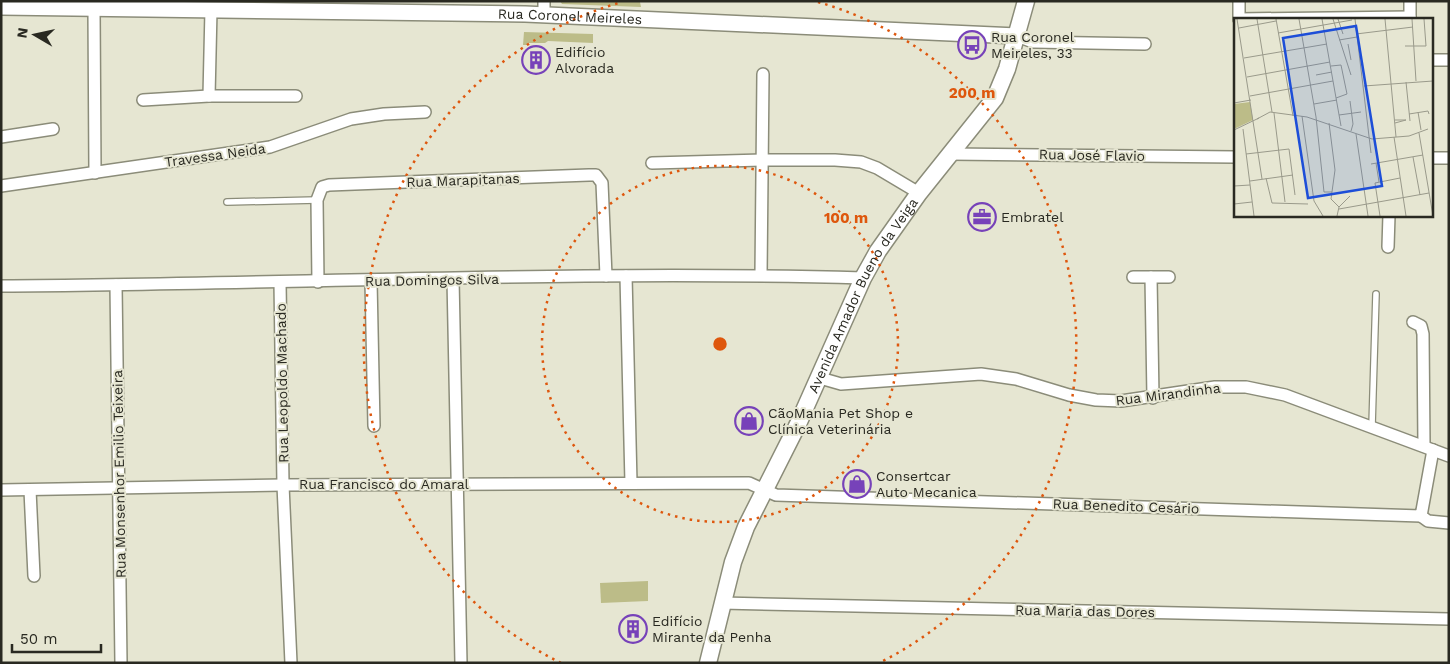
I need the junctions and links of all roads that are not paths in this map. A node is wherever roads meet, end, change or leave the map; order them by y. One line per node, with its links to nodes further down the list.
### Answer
1 (1026, 1): 12 (main road, Avenida Amador Bueno da Veiga)
2 (1239, 1): 10 (street)
3 (1410, 1): 11 (street)
4 (69, 5): 6 (street, Rua Coronel Meireles); 8 (street, Rua Coronel Meireles)
5 (177, 6): 8 (street, Rua Coronel Meireles); 9 (street, Rua Coronel Meireles)
6 (1, 7)
7 (544, 8): 9 (street, Rua Coronel Meireles); 12 (street, Rua Coronel Meireles)
8 (94, 10): 29 (street)
9 (211, 10): 17 (street)
10 (1239, 18)
11 (1410, 18)
12 (1017, 36): 13 (street); 23 (main road, Avenida Amador Bueno da Veiga)
13 (1145, 44)
14 (1432, 60): 15 (street)
15 (1449, 60)
16 (763, 74): 27 (street)
17 (209, 96): 18 (street); 19 (street)
18 (296, 96)
19 (143, 100)
20 (425, 112): 29 (street, Travessa Neida)
21 (53, 130): 22 (street)
22 (1, 137)
23 (950, 154): 24 (street, Rua José Flavio); 31 (main road, Avenida Amador Bueno da Veiga)
24 (1234, 157)
25 (1432, 158): 26 (street)
26 (1449, 158)
27 (762, 160): 28 (street); 31 (street); 36 (street)
28 (652, 163)
29 (95, 173): 30 (street, Travessa Neida)
30 (1, 186)
31 (919, 193): 41 (main road, Avenida Amador Bueno da Veiga)
32 (317, 200): 33 (lane); 37 (street, Rua Marapitanas); 46 (street)
33 (227, 202)
34 (1389, 216): 35 (street)
35 (1388, 247)
36 (761, 275): 38 (street, Rua Domingos Silva); 41 (street, Rua Domingos Silva)
37 (606, 276): 38 (street, Rua Domingos Silva); 43 (street, Rua Domingos Silva)
38 (626, 276): 57 (street)
39 (1133, 277): 40 (street)
40 (1151, 277): 42 (street); 52 (street)
41 (863, 278): 51 (main road, Avenida Amador Bueno da Veiga)
42 (1169, 278)
43 (453, 279): 44 (street, Rua Domingos Silva); 58 (street)
44 (371, 281): 46 (street, Rua Domingos Silva); 53 (street)
45 (280, 282): 46 (street, Rua Domingos Silva); 47 (street, Rua Domingos Silva); 59 (street, Rua Leopoldo Machado)
46 (318, 282)
47 (116, 285): 48 (street, Rua Domingos Silva); 60 (street, Rua Monsenhor Emilio Teixeira)
48 (1, 286)
49 (1376, 294): 54 (lane)
50 (1413, 322): 55 (street)
51 (820, 378): 52 (street, Rua Mirandinha); 63 (main road, Avenida Amador Bueno da Veiga)
52 (1153, 398): 54 (street, Rua Mirandinha)
53 (374, 426)
54 (1372, 426): 55 (street, Rua Mirandinha)
55 (1428, 448): 56 (street, Rua Mirandinha); 64 (street)
56 (1449, 456)
57 (631, 483): 58 (street, Rua Francisco do Amaral); 63 (street, Rua Francisco do Amaral)
58 (458, 484): 59 (street, Rua Francisco do Amaral); 71 (street)
59 (283, 485): 60 (street, Rua Francisco do Amaral); 70 (street, Rua Leopoldo Machado)
60 (119, 488): 62 (street, Rua Francisco do Amaral); 69 (street, Rua Monsenhor Emilio Teixeira)
61 (1, 490): 62 (street, Rua Francisco do Amaral)
62 (30, 490): 66 (street)
63 (765, 490): 64 (street, Rua Benedito Cesário); 67 (main road, Avenida Amador Bueno da Veiga)
64 (1421, 516): 65 (street, Rua Benedito Cesário)
65 (1449, 523)
66 (34, 576)
67 (722, 603): 68 (street, Rua Maria das Dores); 72 (main road, Avenida Amador Bueno da Veiga)
68 (1449, 619)
69 (121, 663)
70 (291, 663)
71 (461, 663)
72 (708, 663)

